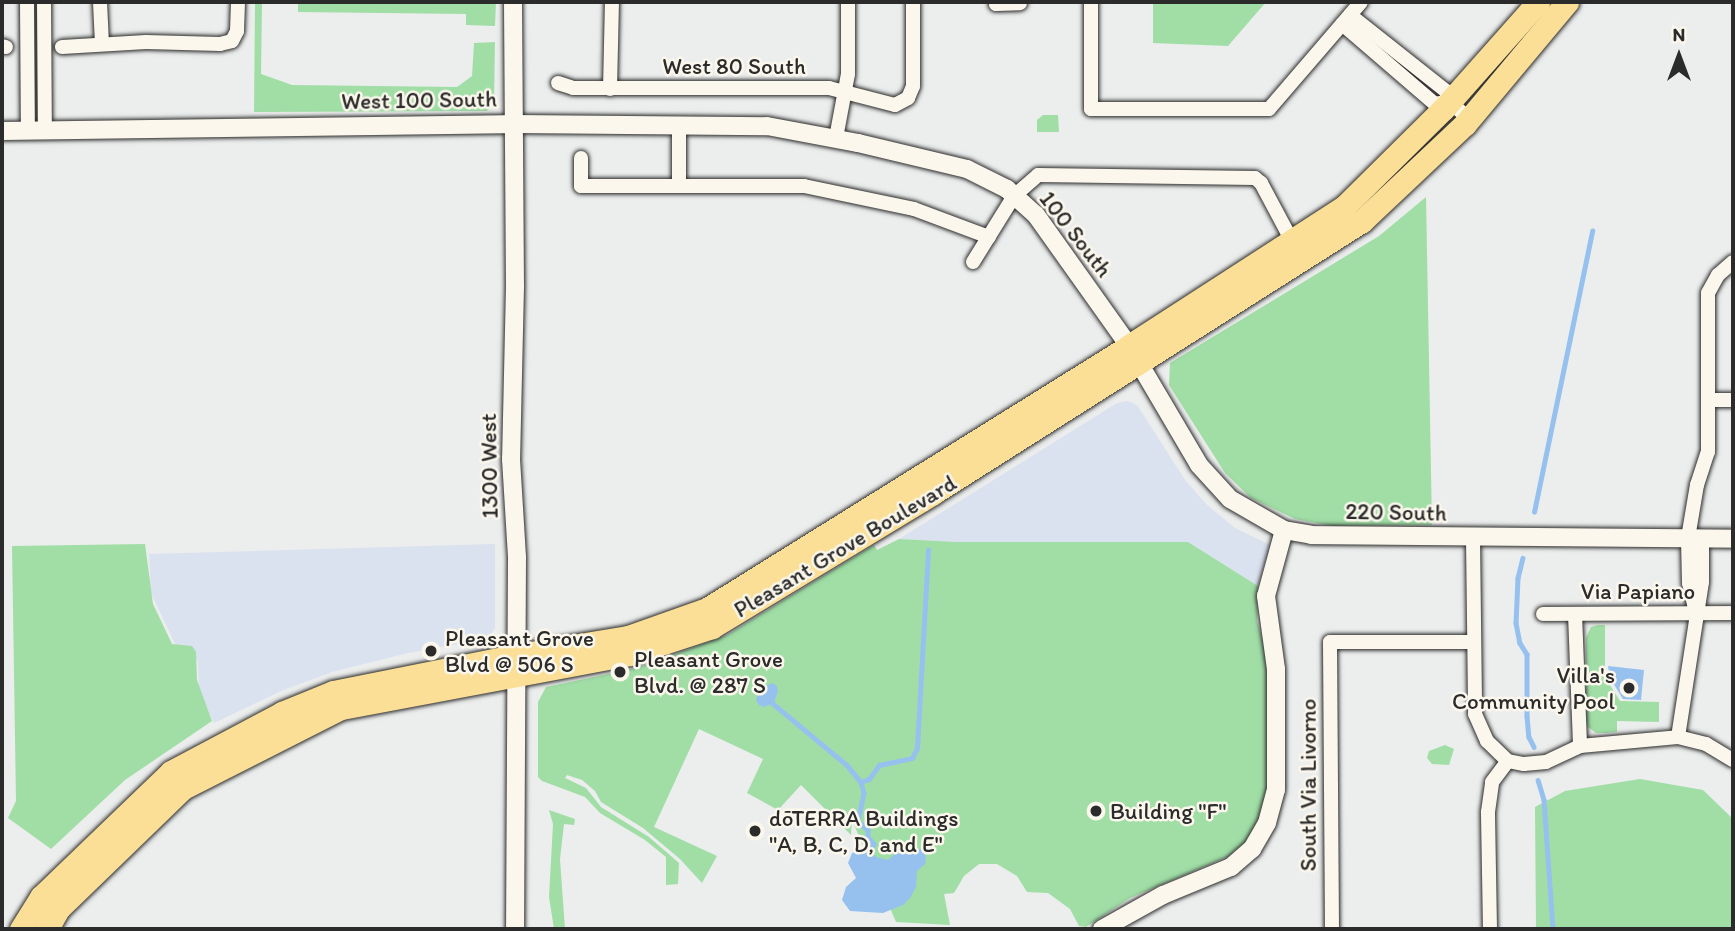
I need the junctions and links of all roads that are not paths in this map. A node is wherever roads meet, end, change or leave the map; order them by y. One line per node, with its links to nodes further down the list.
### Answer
1 (27, 2): 27 (street)
2 (44, 2): 27 (street)
3 (100, 2): 16 (street)
4 (239, 2): 16 (street)
5 (513, 2): 25 (street, 1300 West)
6 (612, 2): 21 (street)
7 (848, 2): 22 (street)
8 (913, 2): 22 (street, West 80 South)
9 (996, 2): 14 (street)
10 (1091, 2): 15 (street)
11 (1360, 2): 15 (street)
12 (1538, 2): 23 (main road, Pleasant Grove Boulevard)
13 (1566, 2): 24 (main road, Pleasant Grove Boulevard)
14 (1020, 3)
15 (1346, 19): 18 (street); 20 (street)
16 (102, 44): 17 (street)
17 (62, 47)
18 (1426, 75): 20 (street); 23 (street)
19 (558, 83): 21 (street, West 80 South)
20 (1415, 87): 23 (street)
21 (610, 89): 22 (street, West 80 South)
22 (846, 93): 29 (street)
23 (1449, 101): 24 (street); 34 (main road, Pleasant Grove Boulevard)
24 (1469, 119): 37 (main road, Pleasant Grove Boulevard)
25 (514, 124): 26 (street, West 100 South); 27 (street, West 100 South); 49 (street, 1300 West)
26 (679, 125): 29 (street, West 100 South); 31 (street)
27 (36, 130): 28 (street, West 100 South)
28 (2, 131)
29 (836, 138): 32 (street, 100 South)
30 (581, 158): 31 (street)
31 (679, 186): 33 (street)
32 (1014, 196): 33 (street); 34 (street); 37 (street, 100 South)
33 (989, 237): 35 (street)
34 (1292, 241): 37 (main road, Pleasant Grove Boulevard)
35 (974, 262)
36 (1728, 265): 38 (street)
37 (1134, 355): 40 (street, 220 South); 49 (main road, Pleasant Grove Boulevard)
38 (1708, 400): 39 (street); 42 (street)
39 (1733, 400)
40 (1284, 530): 41 (street, 220 South); 57 (street)
41 (1473, 538): 42 (street, 220 South); 48 (street)
42 (1695, 538): 43 (street, 220 South); 44 (street)
43 (1733, 539)
44 (1696, 613): 45 (street, Via Papiano); 47 (street, Via Papiano); 50 (street)
45 (1733, 613)
46 (1542, 614): 47 (street, Via Papiano)
47 (1575, 614): 51 (street)
48 (1472, 642): 53 (street); 58 (street, South Via Livorno)
49 (517, 664): 54 (main road, Pleasant Grove Boulevard); 55 (main road, Pleasant Grove Boulevard); 56 (street, 1300 West)
50 (1678, 737): 51 (street); 52 (street)
51 (1580, 746): 53 (street)
52 (1731, 758)
53 (1508, 761): 59 (street)
54 (21, 929)
55 (47, 929)
56 (515, 929)
57 (1102, 929)
58 (1331, 929)
59 (1490, 929)

